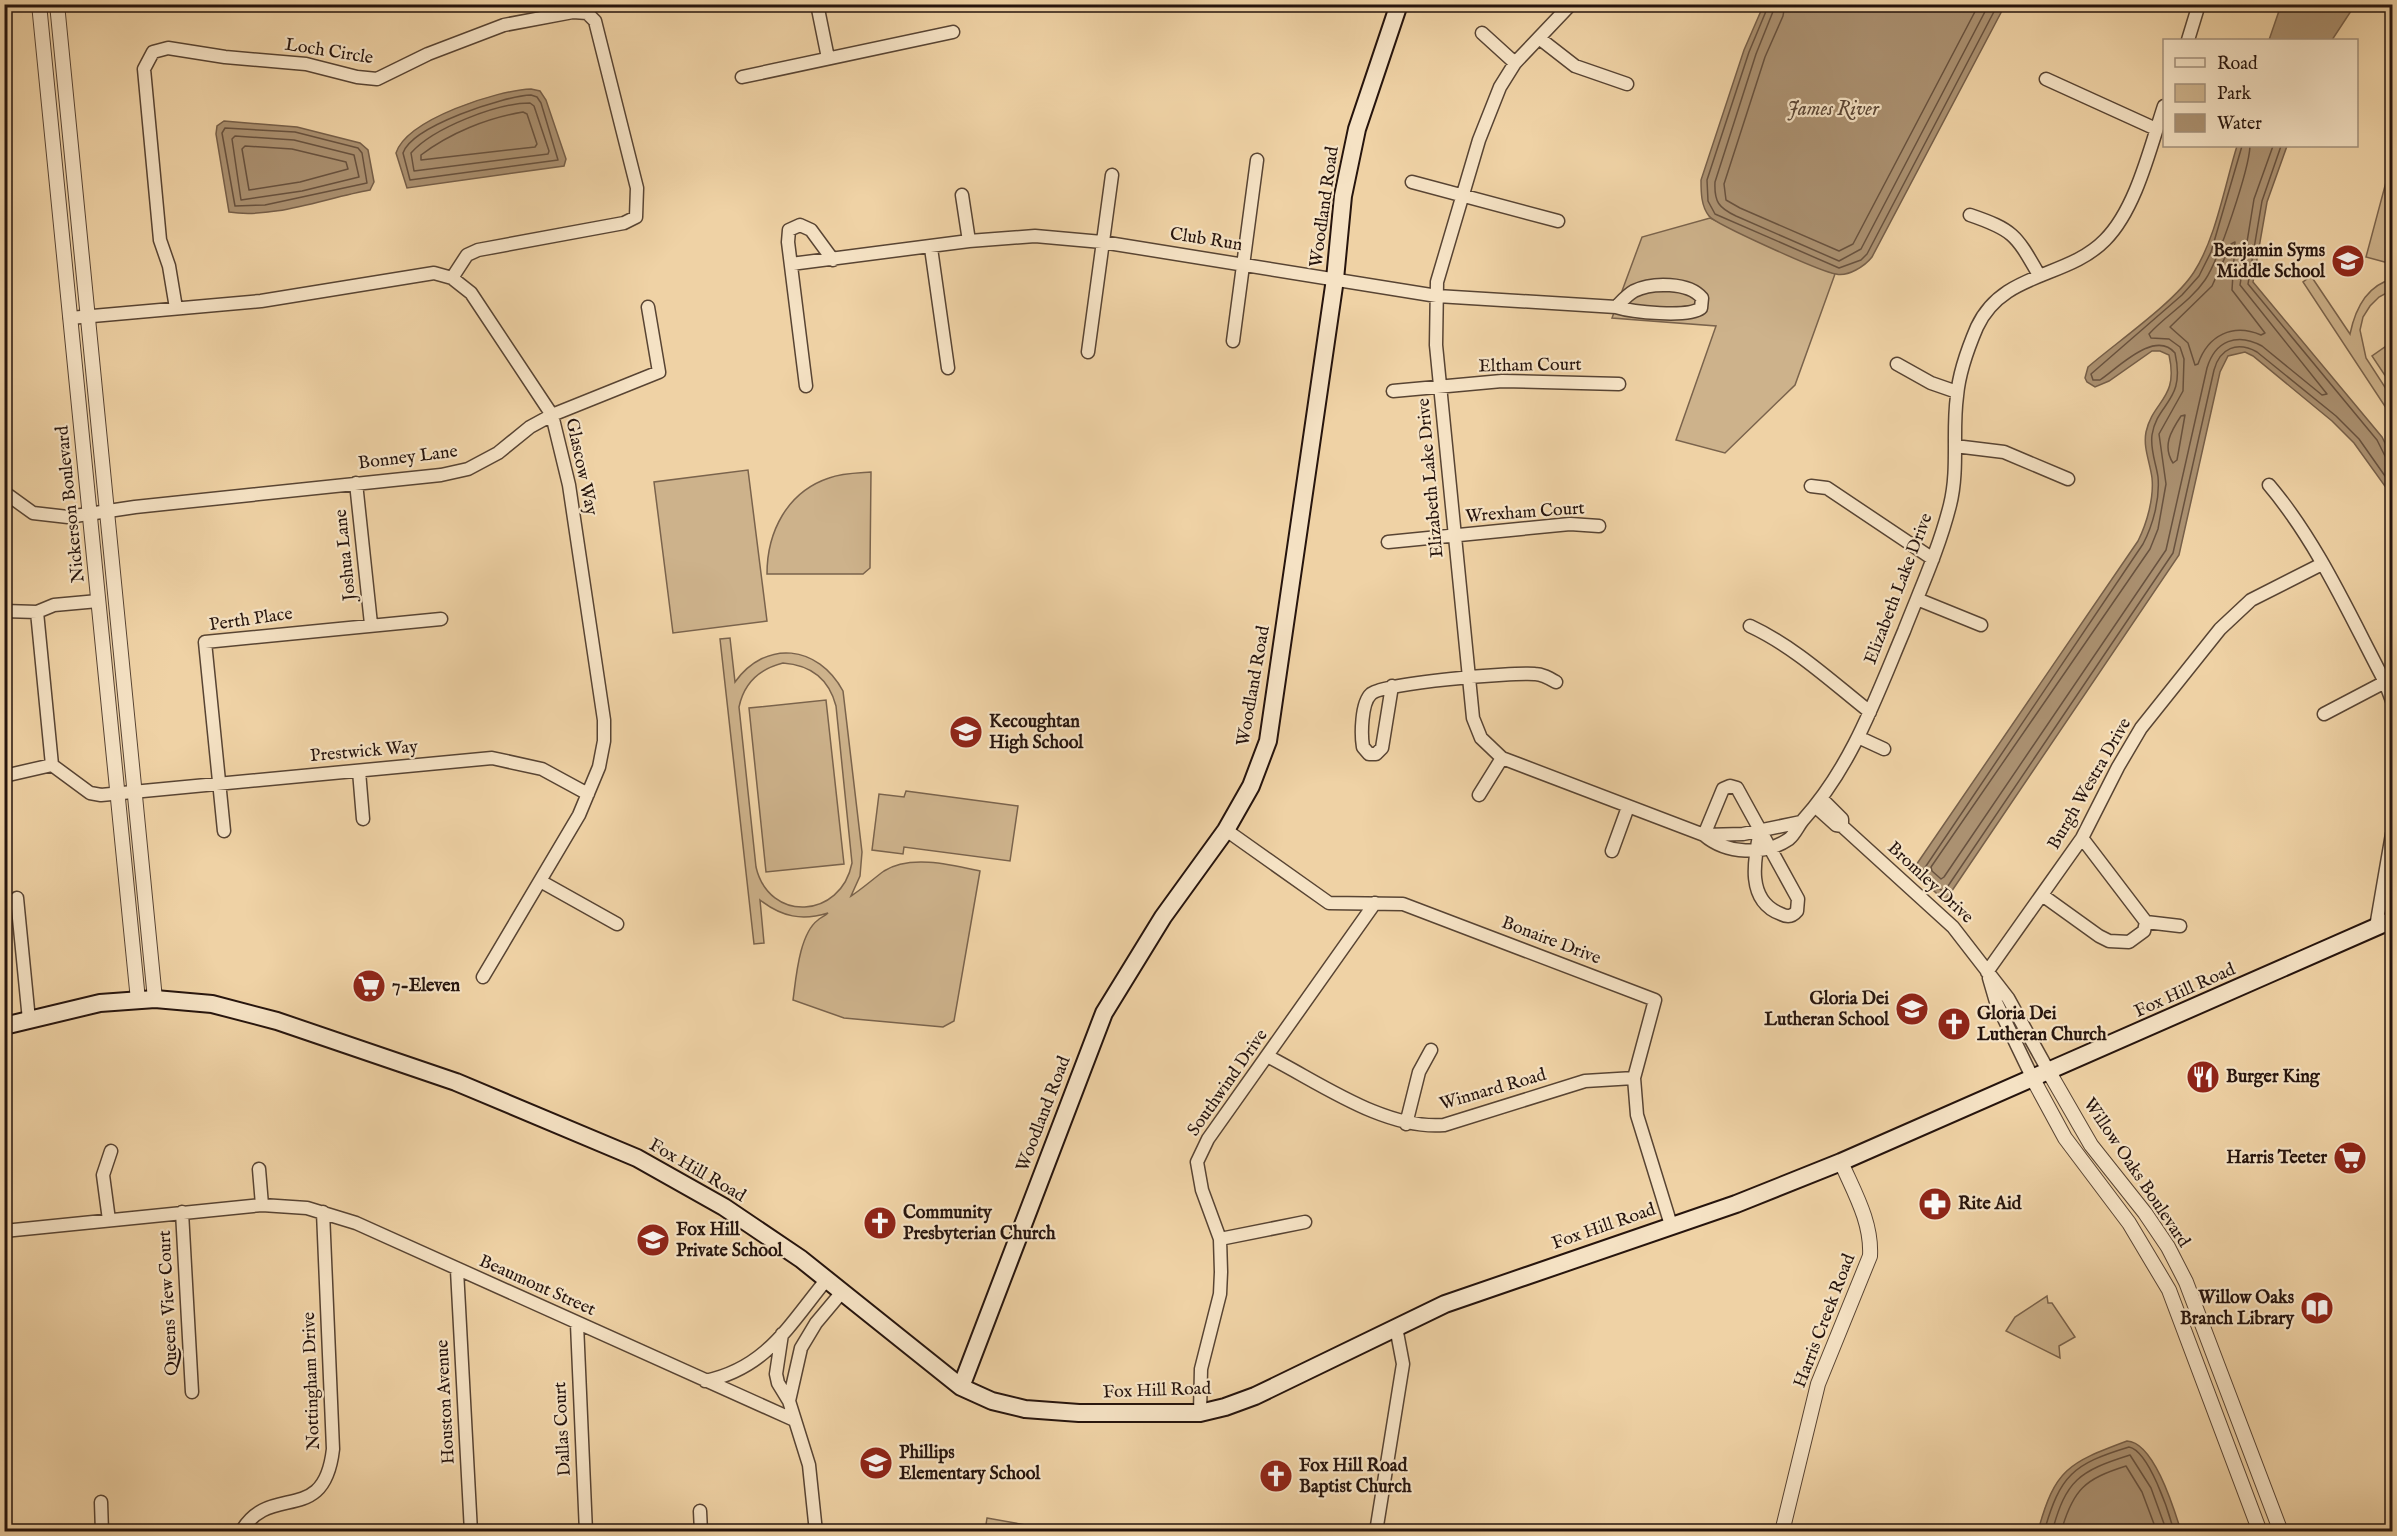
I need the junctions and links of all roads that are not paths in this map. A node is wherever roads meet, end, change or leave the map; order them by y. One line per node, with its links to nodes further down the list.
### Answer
1 (39, 4): 39 (street, Nickerson Boulevard)
2 (57, 4): 38 (street, Nickerson Boulevard)
3 (817, 4): 11 (street)
4 (1399, 4): 33 (main road, Woodland Road)
5 (1571, 4): 9 (street, Elizabeth Lake Drive)
6 (2199, 4): 10 (street)
7 (953, 32): 11 (street)
8 (1482, 33): 12 (street)
9 (1539, 38): 12 (street, Elizabeth Lake Drive); 15 (street)
10 (2187, 39)
11 (828, 58): 13 (street)
12 (1515, 63): 22 (street, Elizabeth Lake Drive)
13 (742, 77)
14 (2046, 79): 17 (street)
15 (1627, 84)
16 (2163, 109): 17 (street, Elizabeth Lake Drive)
17 (2156, 129): 31 (street, Elizabeth Lake Drive)
18 (1257, 160): 29 (street)
19 (1112, 175): 26 (street)
20 (1412, 182): 22 (street)
21 (962, 195): 25 (street)
22 (1462, 196): 24 (street); 34 (street, Elizabeth Lake Drive)
23 (1970, 215): 31 (street)
24 (1557, 221)
25 (969, 242): 26 (street, Club Run); 27 (street, Club Run)
26 (1102, 242): 29 (street, Club Run); 41 (street)
27 (931, 248): 28 (street, Club Run); 43 (street)
28 (833, 260): 30 (street, Club Run); 30 (street)
29 (1243, 263): 33 (street, Club Run); 40 (street)
30 (791, 264): 45 (street)
31 (2039, 275): 48 (street, Elizabeth Lake Drive)
32 (452, 278): 37 (street); 37 (street, Loch Circle); 49 (street, Glascow Way)
33 (1335, 279): 34 (street, Club Run); 93 (main road, Woodland Road)
34 (1437, 296): 36 (street, Club Run); 46 (street, Elizabeth Lake Drive)
35 (648, 307): 49 (street, Bonney Lane)
36 (1616, 307): 36 (street, Club Run)
37 (176, 308): 38 (street)
38 (88, 316): 39 (street); 56 (street, Nickerson Boulevard)
39 (70, 318): 57 (street, Nickerson Boulevard)
40 (1233, 341)
41 (1088, 351)
42 (1897, 364): 48 (street)
43 (948, 368)
44 (1619, 384): 46 (street, Eltham Court)
45 (806, 386)
46 (1440, 387): 47 (street, Eltham Court); 59 (street, Elizabeth Lake Drive)
47 (1393, 391)
48 (1957, 393): 50 (street, Elizabeth Lake Drive)
49 (552, 415): 52 (street, Bonney Lane); 87 (street, Glascow Way)
50 (1955, 447): 51 (street); 61 (street, Elizabeth Lake Drive)
51 (2068, 479)
52 (356, 483): 56 (street, Bonney Lane); 68 (street, Joshua Lane)
53 (2269, 485): 62 (street)
54 (1811, 486): 61 (street)
55 (4, 492): 57 (street, Bonney Lane)
56 (108, 510): 57 (street, Bonney Lane); 85 (street, Nickerson Boulevard)
57 (90, 515): 64 (street, Nickerson Boulevard)
58 (1599, 526): 59 (street, Wrexham Court)
59 (1454, 537): 60 (street, Wrexham Court); 71 (street, Elizabeth Lake Drive)
60 (1388, 542)
61 (1933, 558): 63 (street, Elizabeth Lake Drive)
62 (2322, 564): 73 (street); 98 (street, Burgh Westra Drive)
63 (1917, 599): 69 (street); 76 (street, Elizabeth Lake Drive)
64 (98, 601): 66 (street); 86 (street, Nickerson Boulevard)
65 (4, 611): 66 (street)
66 (37, 612): 81 (street)
67 (441, 619): 68 (street, Perth Place)
68 (371, 624): 84 (street, Perth Place)
69 (1981, 625)
70 (1750, 626): 76 (street)
71 (1468, 678): 72 (street); 74 (street); 80 (street, Elizabeth Lake Drive)
72 (1556, 682)
73 (2385, 682): 75 (street); 77 (street)
74 (1392, 686): 74 (street)
75 (2392, 701)
76 (1870, 712): 78 (street, Elizabeth Lake Drive)
77 (2324, 714)
78 (1858, 737): 79 (street); 89 (street, Elizabeth Lake Drive)
79 (1884, 749)
80 (1502, 758): 88 (street); 90 (street, Elizabeth Lake Drive)
81 (52, 765): 83 (street); 86 (street, Prestwick Way)
82 (359, 771): 84 (street, Prestwick Way); 87 (street, Prestwick Way); 91 (street)
83 (4, 776)
84 (220, 783): 85 (street, Prestwick Way); 94 (street)
85 (135, 792): 86 (street, Prestwick Way); 112 (street, Nickerson Boulevard)
86 (118, 793): 113 (street, Nickerson Boulevard)
87 (588, 794): 101 (street, Glascow Way)
88 (1479, 795)
89 (1819, 803): 92 (street, Elizabeth Lake Drive); 110 (street, Bromley Drive)
90 (1628, 807): 97 (street, Elizabeth Lake Drive); 100 (street)
91 (363, 819)
92 (1802, 822): 95 (street, Elizabeth Lake Drive); 99 (street, Elizabeth Lake Drive)
93 (1226, 830): 104 (street, Bonaire Drive); 140 (main road, Woodland Road)
94 (224, 831)
95 (1760, 831): 97 (street, Elizabeth Lake Drive); 97 (street); 99 (street)
96 (2392, 834): 109 (street)
97 (1704, 835): 99 (street, Elizabeth Lake Drive)
98 (2082, 838): 102 (street, Burgh Westra Drive); 106 (street)
99 (1762, 848): 99 (street)
100 (1612, 851)
101 (542, 882): 107 (street); 111 (street, Glascow Way)
102 (2042, 895): 106 (street); 110 (street, Burgh Westra Drive)
103 (17, 898): 114 (street)
104 (1375, 903): 117 (street, Southwind Drive); 119 (street, Bonaire Drive)
105 (2392, 920): 109 (main road, Fox Hill Road)
106 (2146, 922): 108 (street)
107 (617, 924)
108 (2180, 926)
109 (2376, 927): 118 (main road, Fox Hill Road)
110 (1987, 972): 118 (street, Bromley Drive); 120 (street, Bromley Drive)
111 (483, 976)
112 (155, 999): 113 (main road, Fox Hill Road); 134 (main road, Fox Hill Road)
113 (138, 1000): 114 (main road, Fox Hill Road)
114 (29, 1020): 115 (main road, Fox Hill Road)
115 (4, 1026)
116 (1431, 1050): 121 (street)
117 (1269, 1057): 121 (street, Winnard Road); 132 (street, Southwind Drive)
118 (2049, 1072): 120 (main road, Fox Hill Road); 156 (street, Willow Oaks Boulevard)
119 (1634, 1078): 121 (street, Winnard Road); 130 (street, Bonaire Drive)
120 (2033, 1079): 123 (main road, Fox Hill Road); 155 (street, Willow Oaks Boulevard)
121 (1406, 1124)
122 (111, 1151): 128 (street)
123 (1841, 1162): 130 (main road, Fox Hill Road); 154 (street, Harris Creek Road)
124 (259, 1169): 125 (street)
125 (262, 1205): 126 (street, Beaumont Street); 127 (street, Beaumont Street)
126 (182, 1212): 128 (street, Beaumont Street); 141 (street, Queens View Court)
127 (323, 1212): 133 (street, Beaumont Street); 148 (street, Nottingham Drive)
128 (109, 1220): 131 (street, Beaumont Street)
129 (1305, 1222): 132 (street)
130 (1671, 1225): 137 (main road, Fox Hill Road)
131 (4, 1231)
132 (1220, 1239): 143 (street, Southwind Drive)
133 (457, 1270): 136 (street, Beaumont Street); 149 (street, Houston Avenue)
134 (827, 1279): 135 (main road, Fox Hill Road); 138 (street)
135 (842, 1292): 140 (main road, Fox Hill Road); 142 (street)
136 (577, 1324): 139 (street, Beaumont Street); 150 (street, Dallas Court)
137 (1396, 1327): 143 (main road, Fox Hill Road); 153 (street)
138 (782, 1334): 139 (street); 142 (street)
139 (705, 1381): 144 (street, Beaumont Street)
140 (961, 1387): 143 (main road, Fox Hill Road)
141 (192, 1392)
142 (789, 1401): 144 (street)
143 (1200, 1413)
144 (792, 1419): 152 (street)
145 (101, 1502): 147 (street)
146 (700, 1511): 151 (street)
147 (102, 1532)
148 (241, 1532)
149 (471, 1532)
150 (586, 1532)
151 (700, 1532)
152 (816, 1532)
153 (1376, 1532)
154 (1782, 1532)
155 (2260, 1532)
156 (2281, 1532)

